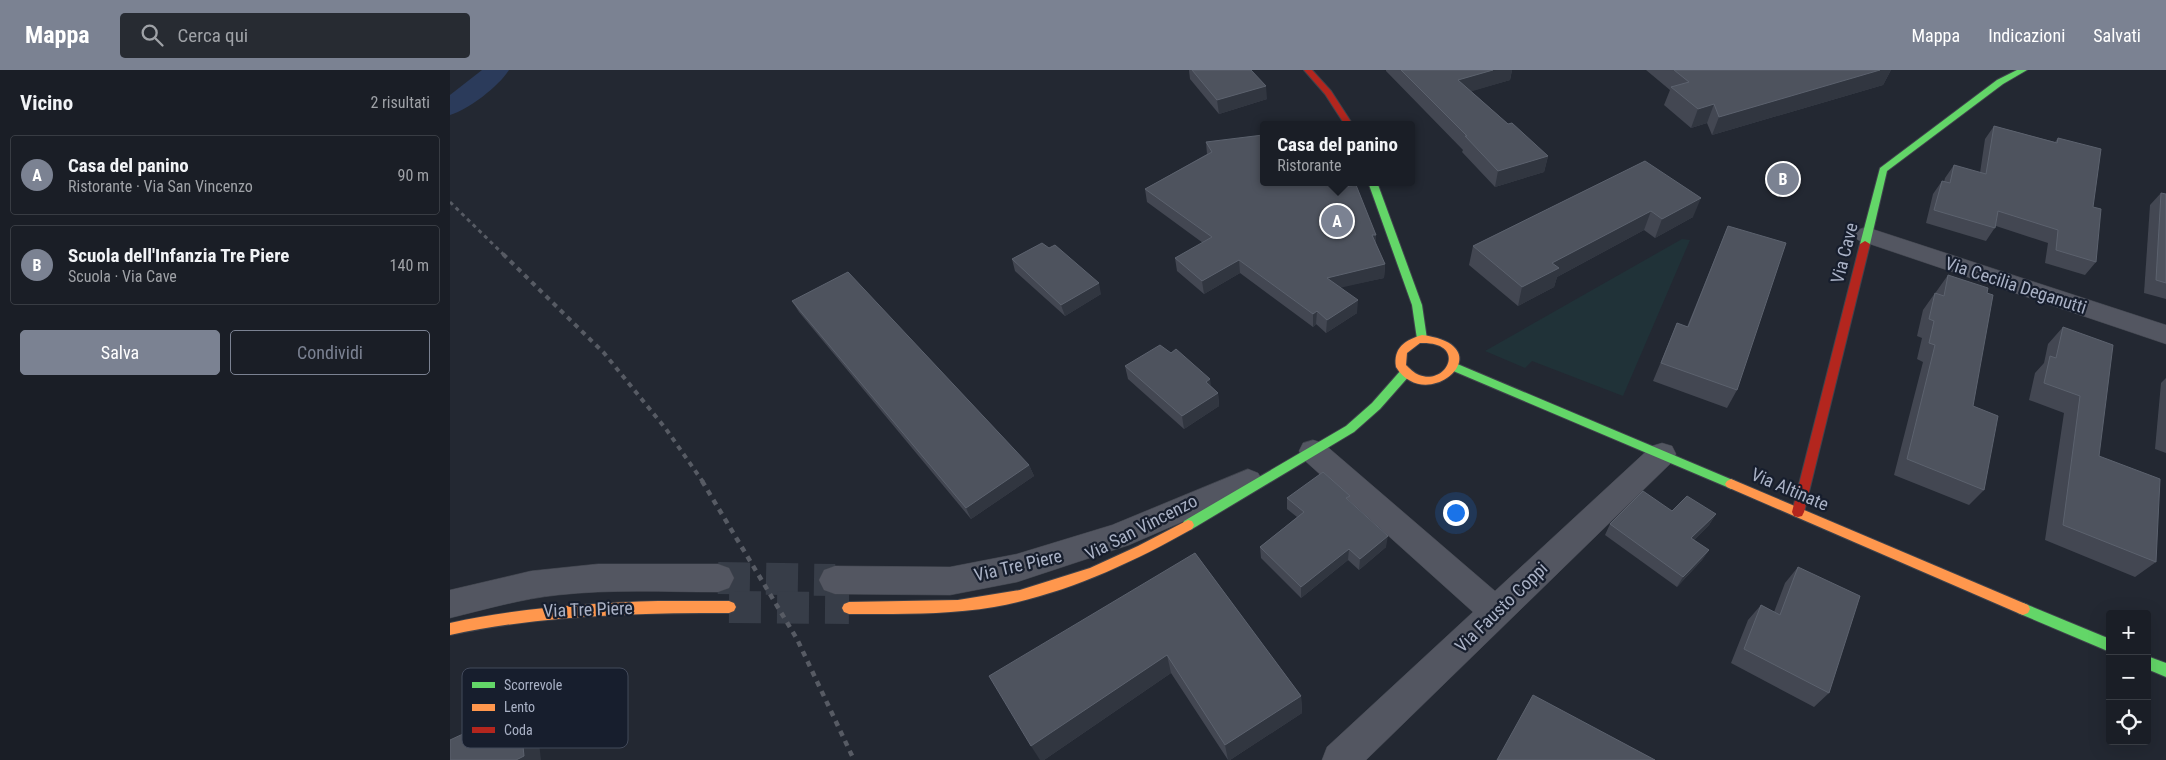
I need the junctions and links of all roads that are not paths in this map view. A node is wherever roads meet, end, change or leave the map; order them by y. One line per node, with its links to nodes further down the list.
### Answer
1 (1308, 70): 3 (street)
2 (2023, 70): 5 (street, Via Cave)
3 (1346, 121)
4 (1373, 186): 7 (street)
5 (1866, 235): 6 (street, Via Cecilia Deganutti); 13 (street, Via Cave)
6 (2166, 335)
7 (1422, 338): 8 (street); 9 (street)
8 (1455, 367): 9 (street); 11 (street, Via Altinate)
9 (1406, 372): 10 (street, Via San Vincenzo)
10 (1314, 451): 12 (street, Via San Vincenzo); 19 (street)
11 (1662, 454): 13 (street, Via Altinate); 19 (street, Via Fausto Coppi)
12 (1276, 471): 15 (street, Via Tre Piere); 18 (street, Via San Vincenzo)
13 (1798, 512): 21 (street, Via Altinate)
14 (718, 578): 16 (street, Via Tre Piere)
15 (834, 580)
16 (450, 604)
17 (729, 607): 20 (street, Via Tre Piere)
18 (848, 608)
19 (1496, 612): 24 (street, Via Fausto Coppi)
20 (450, 630)
21 (2106, 644)
22 (2151, 664): 23 (street)
23 (2166, 670)
24 (1340, 760)

